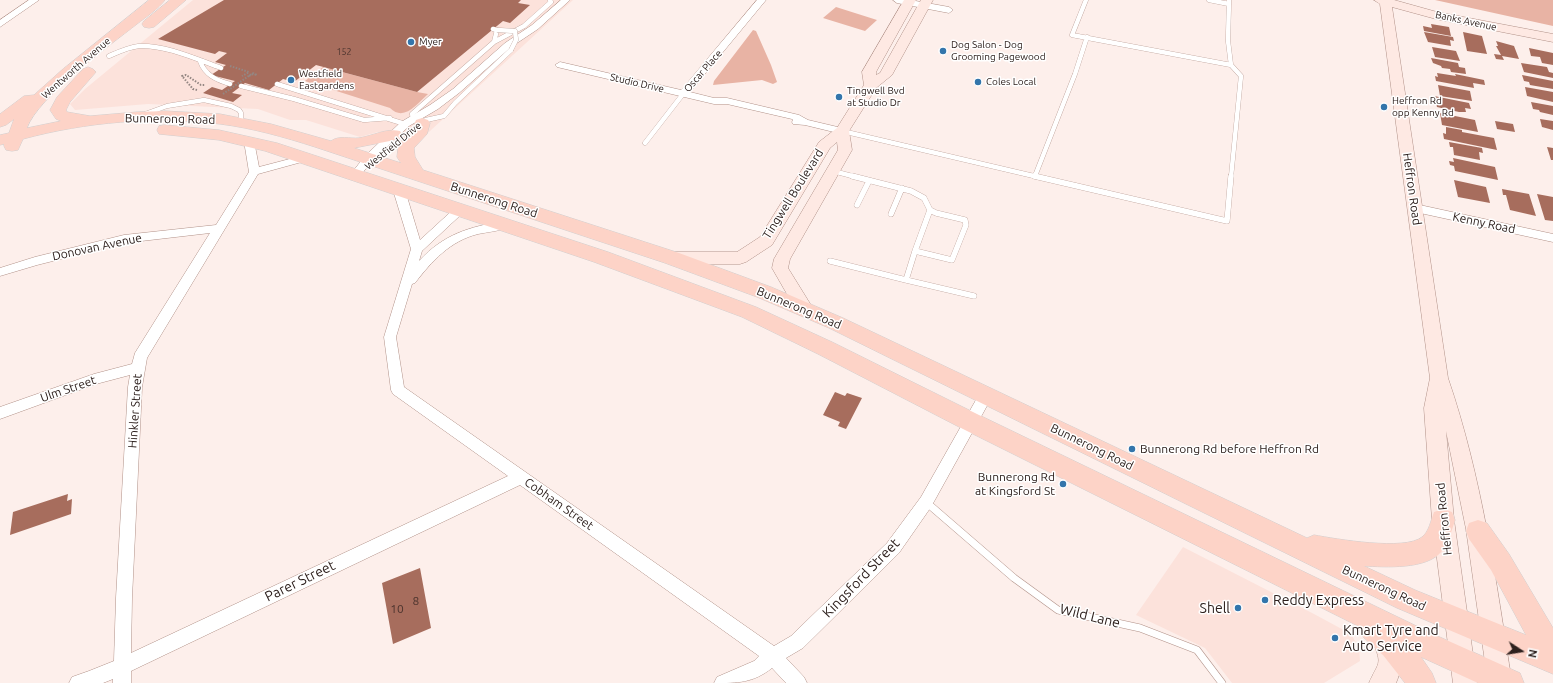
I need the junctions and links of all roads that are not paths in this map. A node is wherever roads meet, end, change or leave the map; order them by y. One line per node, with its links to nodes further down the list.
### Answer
1 (35, 0): 15 (street)
2 (158, 0): 26 (main road, Wentworth Avenue)
3 (179, 0): 21 (main road, Wentworth Avenue)
4 (550, 0): 16 (lane)
5 (566, 0): 36 (street, Westfield Drive)
6 (762, 0): 32 (street, Oscar Place)
7 (1086, 0): 18 (lane)
8 (1209, 0): 13 (lane)
9 (1408, 0): 17 (street, Banks Avenue)
10 (905, 1): 12 (street); 30 (street)
11 (1383, 1): 19 (street, Banks Avenue); 54 (street, Heffron Road)
12 (925, 2): 14 (street); 30 (street, Tingwell Boulevard)
13 (1229, 2): 24 (lane)
14 (949, 10)
15 (0, 24)
16 (515, 31): 20 (lane); 20 (lane, bridge); 36 (lane, bridge)
17 (1553, 31)
18 (1087, 37): 24 (lane); 49 (lane)
19 (1553, 38)
20 (494, 42): 36 (lane)
21 (109, 56): 22 (lane); 27 (main road, Wentworth Avenue)
22 (200, 61): 25 (lane); 28 (lane)
23 (560, 65): 32 (street, Studio Drive)
24 (1231, 65): 49 (lane)
25 (221, 68)
26 (68, 72): 35 (main road); 42 (main road, Wentworth Avenue)
27 (88, 72): 34 (main road); 38 (main road, Wentworth Avenue)
28 (230, 84)
29 (277, 84): 33 (lane)
30 (872, 85): 37 (street, Tingwell Boulevard)
31 (241, 86): 33 (lane)
32 (683, 94): 37 (street, Studio Drive); 41 (lane, Oscar Place)
33 (390, 118): 36 (lane)
34 (92, 121): 38 (main road, Bunnerong Road); 40 (main road, Bunnerong Road)
35 (0, 122)
36 (412, 124): 40 (main road); 44 (street, Westfield Drive); 44 (street, Westfield Drive); 47 (main road)
37 (842, 131): 45 (street, Tingwell Boulevard); 49 (lane); 63 (street, Tingwell Boulevard)
38 (35, 138): 39 (main road, Bunnerong Road); 42 (main road, Bunnerong Road)
39 (249, 141): 43 (main road, Bunnerong Road); 46 (street)
40 (321, 143): 44 (main road, Bunnerong Road)
41 (645, 143)
42 (7, 144)
43 (305, 158): 46 (street); 48 (main road, Bunnerong Road)
44 (373, 160): 47 (main road, Bunnerong Road); 48 (street, Westfield Drive)
45 (833, 171): 50 (lane); 69 (street, Tingwell Boulevard)
46 (254, 172): 59 (street, Hinkler Street)
47 (416, 174): 63 (main road, Bunnerong Road)
48 (355, 175): 52 (main road, Bunnerong Road)
49 (1035, 176)
50 (869, 181): 51 (lane); 53 (lane)
51 (902, 188): 56 (lane); 57 (lane)
52 (398, 190): 55 (main road, Bunnerong Road); 61 (street)
53 (857, 205)
54 (1415, 208): 60 (street, Kenny Road); 71 (street, Heffron Road)
55 (460, 210): 58 (main road, Bunnerong Road); 61 (street, Cobham Street)
56 (930, 210): 62 (lane); 62 (lane)
57 (891, 214)
58 (504, 225): 67 (street, Cobham Street); 74 (main road, Bunnerong Road)
59 (220, 228): 65 (street, Donovan Avenue); 70 (street, Hinkler Street)
60 (1553, 238)
61 (417, 249): 67 (street, Cobham Street)
62 (915, 251): 66 (lane)
63 (672, 258): 69 (main road, Bunnerong Road)
64 (830, 261): 66 (lane)
65 (0, 272)
66 (906, 280): 68 (lane)
67 (403, 291): 75 (street, Cobham Street)
68 (974, 296)
69 (805, 310): 72 (main road, Bunnerong Road)
70 (138, 368): 73 (street, Ulm Street); 87 (street, Hinkler Street)
71 (1439, 378): 77 (street, Heffron Road); 78 (street, Heffron Road)
72 (986, 395): 74 (street, Kingsford Street); 79 (main road, Bunnerong Road)
73 (0, 413)
74 (971, 422): 76 (street, Kingsford Street); 80 (main road, Bunnerong Road)
75 (521, 477): 85 (street, Cobham Street); 87 (street, Parer Street)
76 (926, 502): 85 (street, Kingsford Street); 94 (lane, Wild Lane)
77 (1443, 520): 79 (main road); 81 (street, Heffron Road)
78 (1478, 531): 83 (street, Heffron Road); 84 (main road)
79 (1288, 543): 81 (main road, Bunnerong Road)
80 (1328, 596): 82 (main road); 88 (main road, Bunnerong Road)
81 (1457, 620): 83 (main road, Bunnerong Road); 88 (street, Heffron Road)
82 (1376, 630): 95 (street); 96 (main road)
83 (1493, 634): 86 (main road, Bunnerong Road); 89 (street, Heffron Road)
84 (1553, 648)
85 (773, 656): 92 (street, Kingsford Street); 93 (street, Cobham Street)
86 (1553, 660)
87 (122, 666): 90 (street, Parer Street); 91 (street, Hinkler Street)
88 (1463, 672): 89 (main road, Bunnerong Road)
89 (1503, 681)
90 (78, 683)
91 (122, 683)
92 (723, 683)
93 (798, 683)
94 (1222, 683)
95 (1381, 683)
96 (1422, 683)

